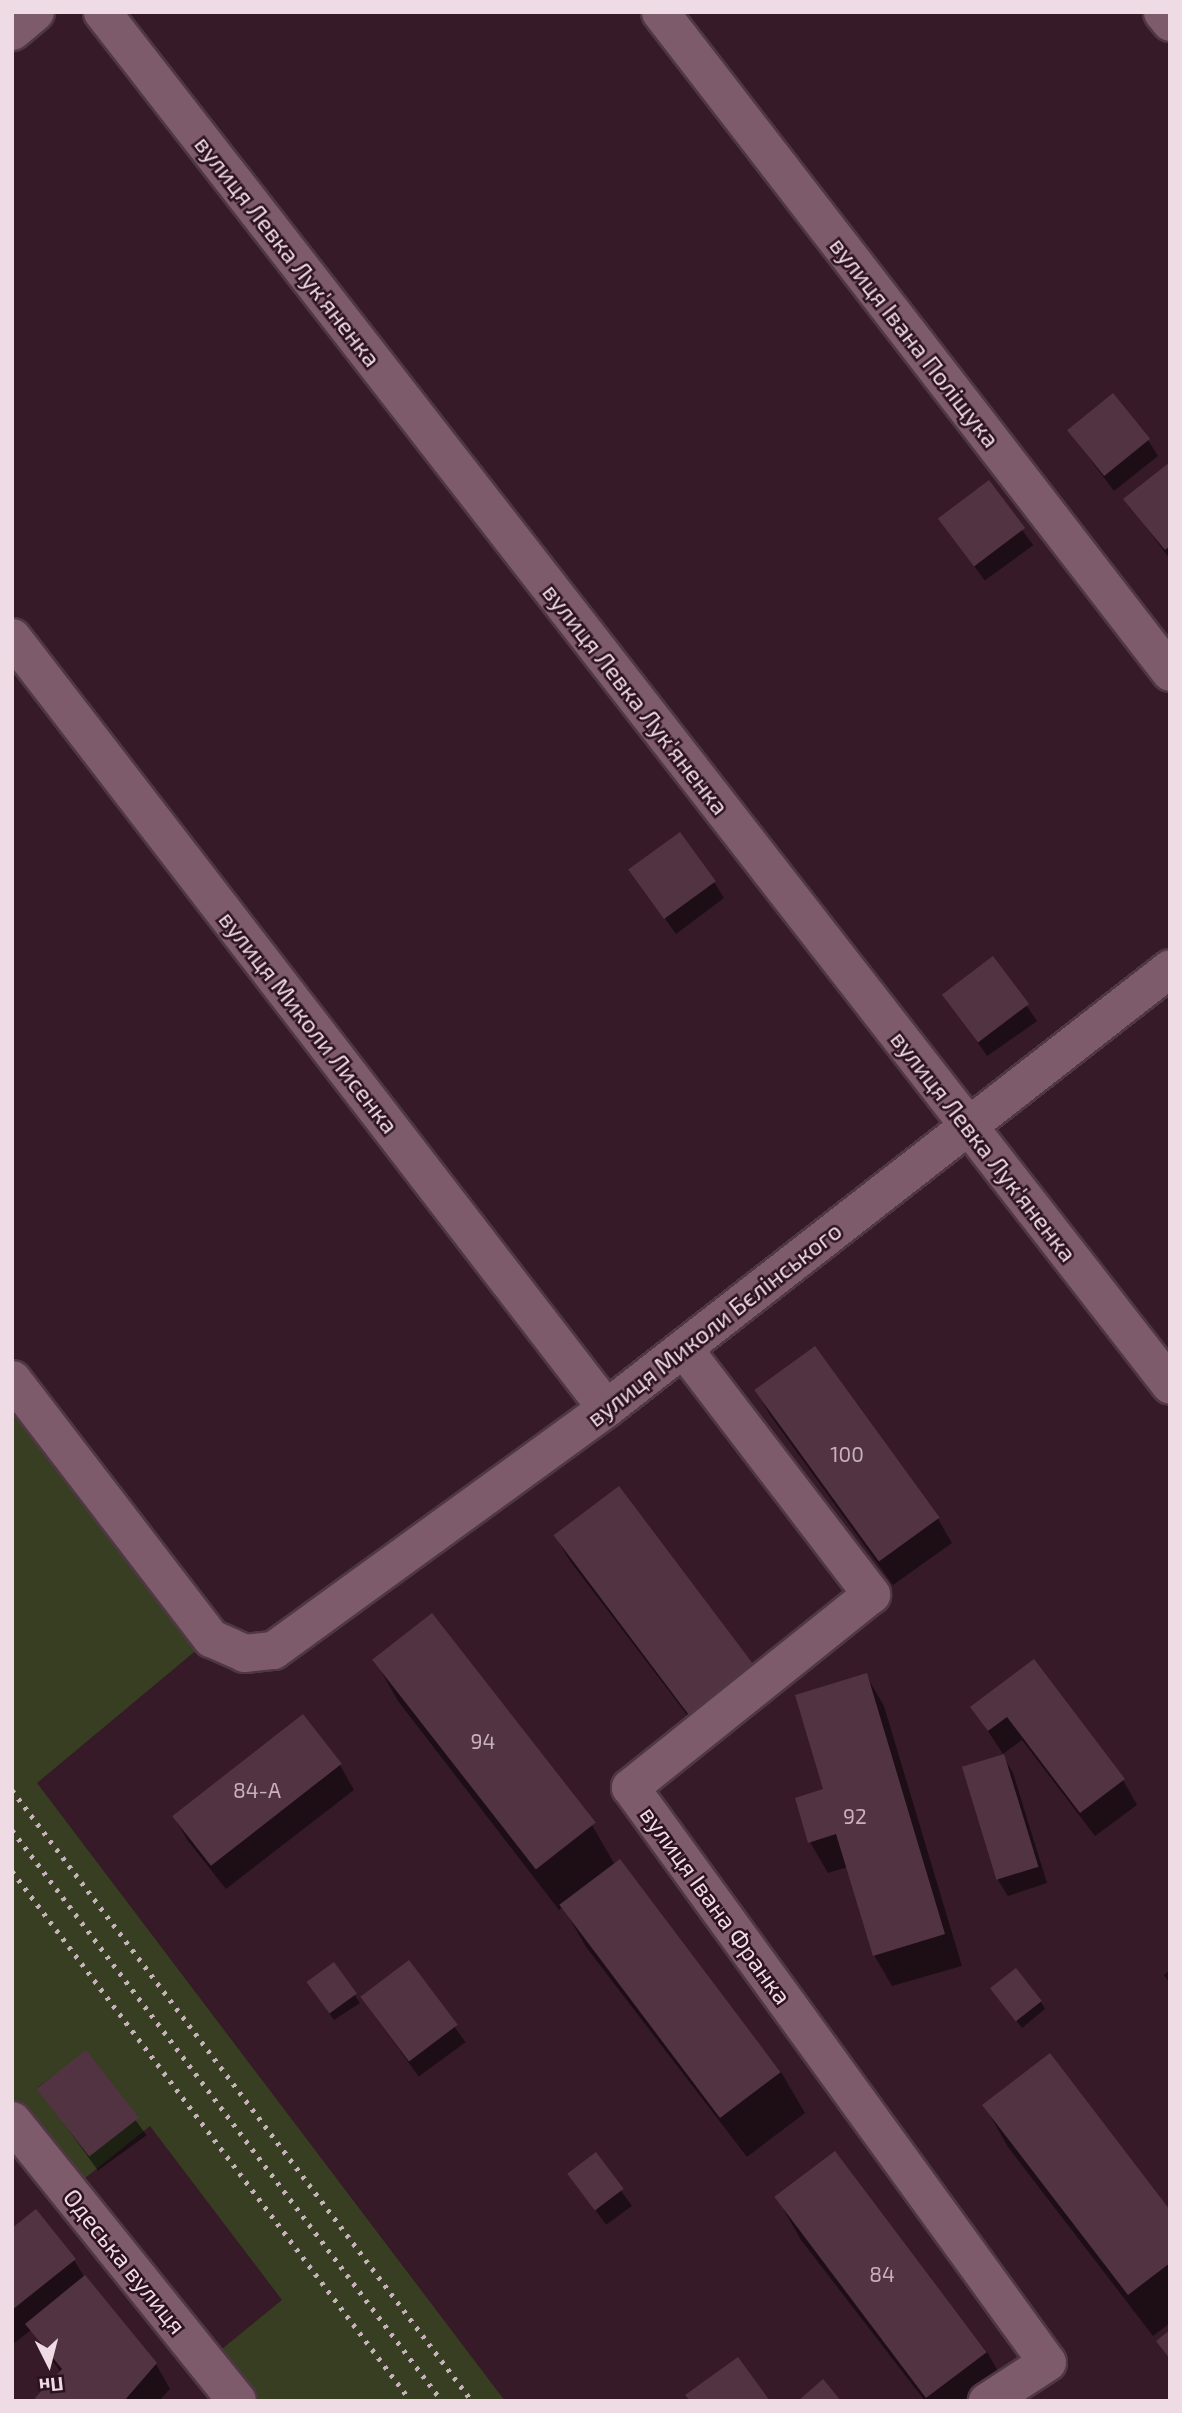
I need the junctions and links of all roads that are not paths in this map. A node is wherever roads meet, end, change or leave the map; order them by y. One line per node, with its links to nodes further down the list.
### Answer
1 (35, 12): 6 (street)
2 (102, 12): 10 (street, вулиця Левка Лук'яненка)
3 (660, 12): 8 (street, вулиця Івана Поліщука)
4 (1162, 12): 5 (street)
5 (1170, 22)
6 (12, 31)
7 (12, 637): 14 (street, вулиця Миколи Лисенка)
8 (1170, 672)
9 (1170, 968): 10 (street, вулиця Миколи Бєлінського)
10 (968, 1127): 11 (street, вулиця Миколи Бєлінського); 13 (street, вулиця Левка Лук'яненка)
11 (683, 1348): 14 (street, вулиця Миколи Бєлінського); 17 (street, вулиця Івана Франка)
12 (12, 1380): 14 (street, вулиця Миколи Бєлінського)
13 (1170, 1385)
14 (606, 1408)
15 (12, 2121): 16 (main road, Одеська вулиця)
16 (237, 2401)
17 (987, 2401)

